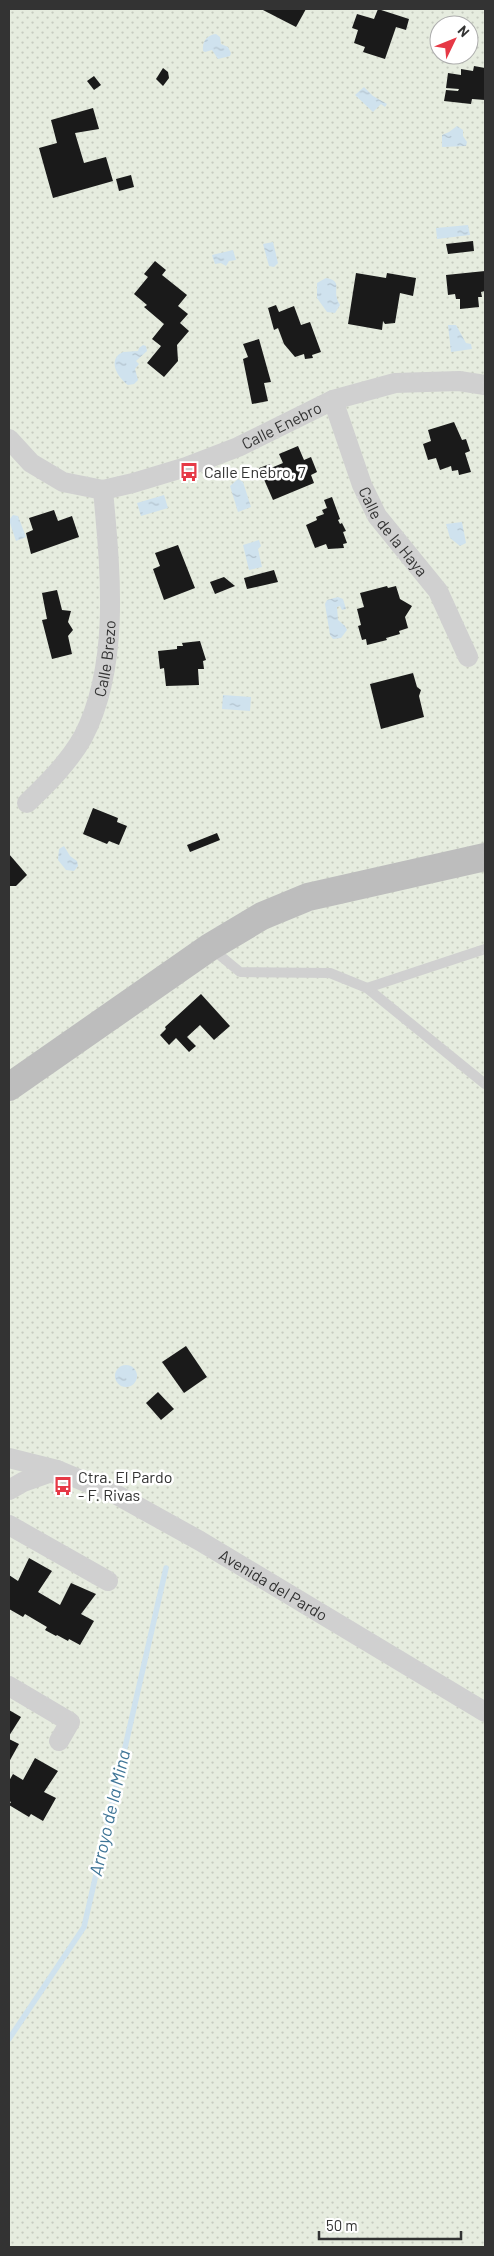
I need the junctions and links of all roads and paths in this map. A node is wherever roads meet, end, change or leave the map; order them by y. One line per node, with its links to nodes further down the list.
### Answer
1 (485, 385): 2 (street, Calle Enebro)
2 (333, 400): 4 (street, Calle Enebro); 5 (street, Calle de la Haya)
3 (9, 438): 4 (street, Calle Enebro)
4 (103, 490): 6 (street, Calle Brezo)
5 (468, 657)
6 (27, 803)
7 (485, 858): 8 (main road)
8 (210, 947): 10 (lane); 12 (main road)
9 (485, 949): 10 (lane)
10 (367, 988): 11 (lane)
11 (485, 1084)
12 (9, 1087)
13 (9, 1458): 14 (street, Avenida del Pardo)
14 (56, 1470): 15 (street); 19 (street, Avenida del Pardo)
15 (9, 1490)
16 (9, 1525): 17 (street)
17 (108, 1581)
18 (9, 1686): 20 (street)
19 (485, 1712)
20 (59, 1742)

